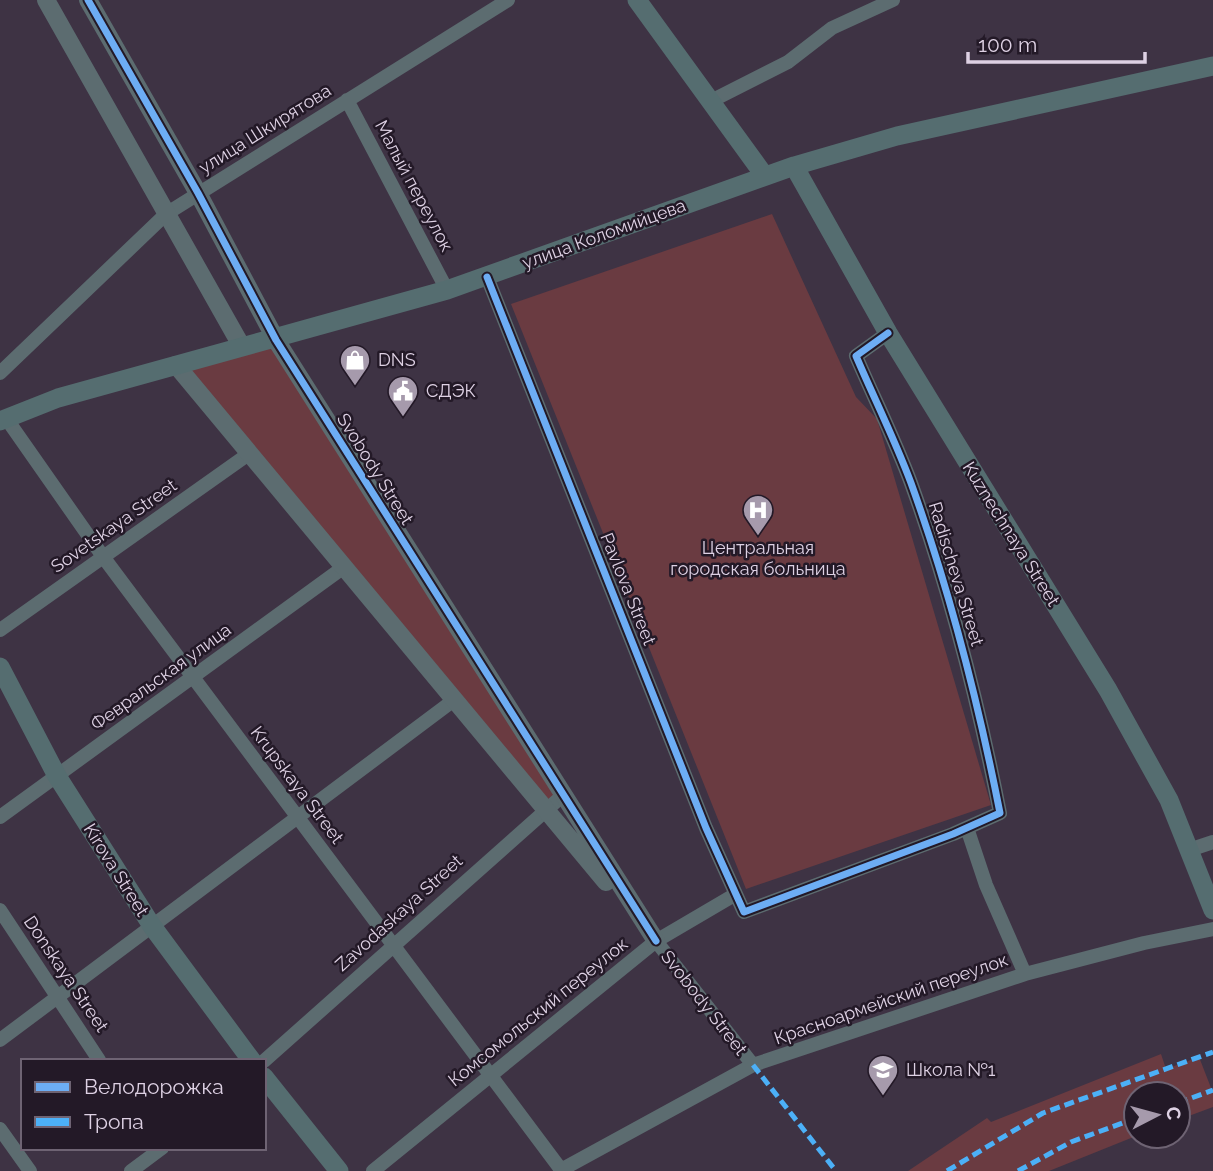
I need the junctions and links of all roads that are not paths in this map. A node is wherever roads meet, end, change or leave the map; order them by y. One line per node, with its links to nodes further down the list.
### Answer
1 (46, 0): 12 (street)
2 (88, 0): 11 (street, Svobody Street)
3 (508, 0): 7 (street, улица Шкирятова)
4 (637, 0): 8 (main road)
5 (892, 0): 8 (street)
6 (1213, 66): 9 (main road, улица Коломийцева)
7 (347, 100): 11 (street, улица Шкирятова); 14 (street, Малый переулок)
8 (710, 101): 10 (main road)
9 (794, 166): 10 (main road, улица Коломийцева); 15 (main road, Kuznechnaya Street)
10 (764, 175): 13 (main road, улица Коломийцева)
11 (198, 193): 12 (street, улица Шкирятова); 16 (street, Svobody Street)
12 (166, 214): 17 (street); 19 (street, улица Шкирятова)
13 (487, 277): 14 (main road, улица Коломийцева); 36 (street, Pavlova Street)
14 (447, 290): 16 (main road, улица Коломийцева)
15 (888, 333): 33 (street, Radischeva Street); 35 (main road, Kuznechnaya Street)
16 (276, 340): 17 (main road, улица Коломийцева); 29 (street, Svobody Street)
17 (242, 347): 18 (main road, улица Коломийцева)
18 (176, 365): 20 (main road, улица Коломийцева); 21 (street, Svobody Street)
19 (0, 373)
20 (3, 419): 22 (street, Krupskaya Street)
21 (250, 453): 22 (street, Sovetskaya Street); 23 (street, Svobody Street)
22 (104, 558): 24 (street, Sovetskaya Street); 26 (street, Krupskaya Street)
23 (344, 567): 26 (street, Февральская улица); 27 (street, Svobody Street)
24 (0, 630)
25 (0, 667): 28 (main road, Kirova Street)
26 (193, 677): 28 (street, Февральская улица); 32 (street, Krupskaya Street)
27 (454, 700): 30 (street, Svobody Street); 32 (street)
28 (57, 776): 31 (street, Февральская улица); 39 (main road, Kirova Street)
29 (561, 797): 30 (street, Zavodaskaya Street); 41 (street, Svobody Street)
30 (545, 810): 41 (street, Svobody Street); 42 (street, Zavodaskaya Street)
31 (0, 817)
32 (297, 818): 39 (street); 42 (street, Krupskaya Street)
33 (967, 828): 36 (street, Pavlova Street); 43 (street)
34 (1213, 842): 35 (street)
35 (1189, 850): 38 (main road, Kuznechnaya Street)
36 (736, 894): 41 (street, Комсомольский переулок)
37 (0, 910): 44 (street, Donskaya Street)
38 (1213, 910)
39 (152, 926): 44 (street); 47 (main road, Kirova Street)
40 (1213, 929): 43 (street, Красноармейский переулок)
41 (656, 941): 49 (street, Svobody Street); 50 (street, Комсомольский переулок)
42 (392, 945): 48 (street, Zavodaskaya Street); 50 (street, Krupskaya Street)
43 (1025, 974): 49 (street, Красноармейский переулок)
44 (58, 996): 45 (street); 46 (street, Donskaya Street)
45 (0, 1040)
46 (98, 1059)
47 (251, 1059)
48 (266, 1059)
49 (752, 1065): 54 (street, Красноармейский переулок)
50 (492, 1073): 54 (street, Krupskaya Street); 58 (street, Комсомольский переулок)
51 (266, 1080): 57 (main road)
52 (0, 1129): 55 (street)
53 (159, 1150): 56 (street)
54 (561, 1170)
55 (30, 1171)
56 (131, 1171)
57 (339, 1171)
58 (373, 1171)

